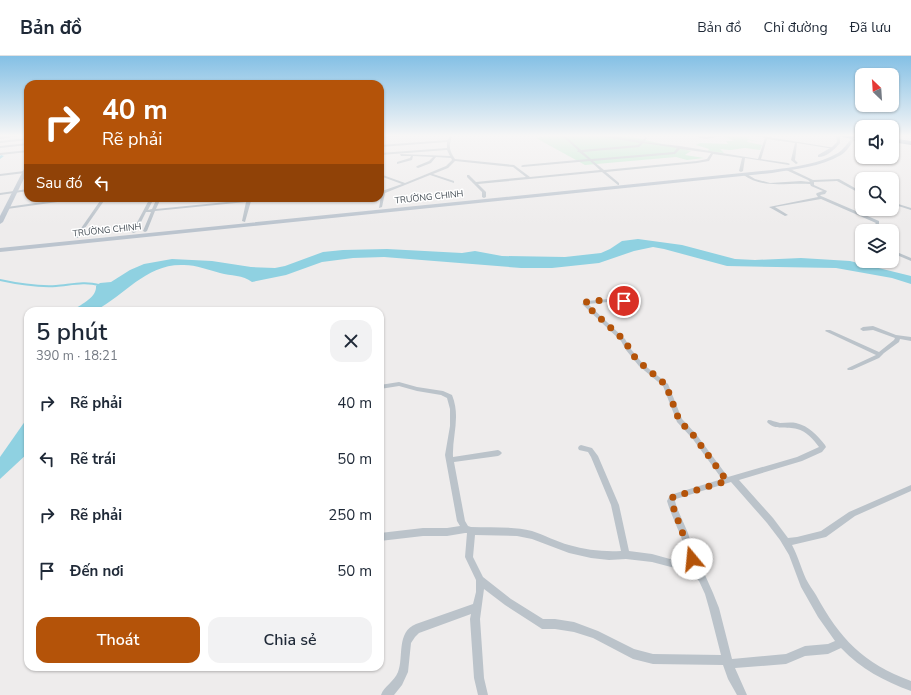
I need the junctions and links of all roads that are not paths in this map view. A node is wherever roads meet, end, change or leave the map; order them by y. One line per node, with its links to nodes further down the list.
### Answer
1 (423, 165): 12 (street)
2 (449, 165): 16 (street)
3 (504, 165): 20 (street)
4 (539, 165): 10 (street)
5 (594, 165): 13 (street)
6 (663, 165): 13 (street)
7 (743, 165): 15 (street)
8 (782, 165): 11 (street)
9 (796, 165): 11 (street, TRƯỜNG CHINH)
10 (523, 166)
11 (787, 166): 15 (street, TRƯỜNG CHINH); 22 (street)
12 (418, 167)
13 (601, 171): 20 (street); 25 (street)
14 (24, 172): 17 (street); 28 (street)
15 (742, 172): 22 (street); 25 (street, TRƯỜNG CHINH)
16 (429, 174): 21 (street); 24 (street)
17 (0, 175)
18 (384, 176): 24 (street)
19 (468, 176): 23 (street)
20 (529, 178): 23 (street)
21 (453, 182)
22 (811, 182): 26 (street); 32 (street)
23 (475, 183): 31 (street)
24 (404, 184): 29 (street)
25 (619, 186): 31 (street, TRƯỜNG CHINH)
26 (855, 189)
27 (24, 191): 28 (street)
28 (15, 192): 30 (street); 43 (street)
29 (384, 192)
30 (0, 194)
31 (487, 198): 44 (street, TRƯỜNG CHINH); 50 (street, TRƯỜNG CHINH)
32 (822, 198): 48 (street); 51 (street)
33 (50, 202): 43 (street)
34 (101, 202): 54 (street)
35 (150, 202): 46 (street)
36 (157, 202): 47 (street)
37 (207, 202): 41 (street)
38 (228, 202): 41 (street)
39 (249, 202): 50 (street)
40 (381, 202): 44 (street)
41 (206, 205): 47 (street)
42 (899, 205): 45 (street)
43 (7, 208): 49 (street)
44 (380, 208): 50 (street, TRƯỜNG CHINH)
45 (911, 209)
46 (145, 211): 47 (street); 53 (street)
47 (153, 211): 52 (street)
48 (786, 215)
49 (0, 222)
50 (247, 222): 52 (street, TRƯỜNG CHINH); 56 (street, TRƯỜNG CHINH)
51 (877, 224)
52 (145, 231): 53 (street, TRƯỜNG CHINH)
53 (134, 232): 54 (street, TRƯỜNG CHINH)
54 (77, 238): 55 (street, TRƯỜNG CHINH)
55 (0, 245)
56 (0, 250)
57 (899, 254): 58 (street)
58 (911, 260)
59 (633, 308): 71 (street)
60 (863, 329): 62 (street)
61 (828, 331): 64 (street)
62 (898, 337): 63 (street); 64 (street)
63 (911, 339)
64 (881, 353): 65 (street)
65 (850, 369)
66 (384, 386): 70 (street)
67 (770, 422): 71 (street)
68 (581, 448): 76 (street)
69 (498, 452): 70 (street)
70 (450, 460): 73 (street)
71 (730, 480): 75 (street); 77 (street)
72 (911, 488): 75 (street)
73 (468, 530): 74 (street); 76 (street); 78 (street)
74 (384, 537)
75 (786, 542): 80 (street)
76 (626, 554): 77 (street)
77 (693, 569): 81 (street)
78 (480, 580): 79 (street); 81 (street)
79 (477, 607): 83 (street); 84 (street)
80 (842, 643): 81 (street); 82 (street)
81 (727, 662): 85 (street)
82 (911, 686)
83 (386, 695)
84 (483, 695)
85 (742, 695)

